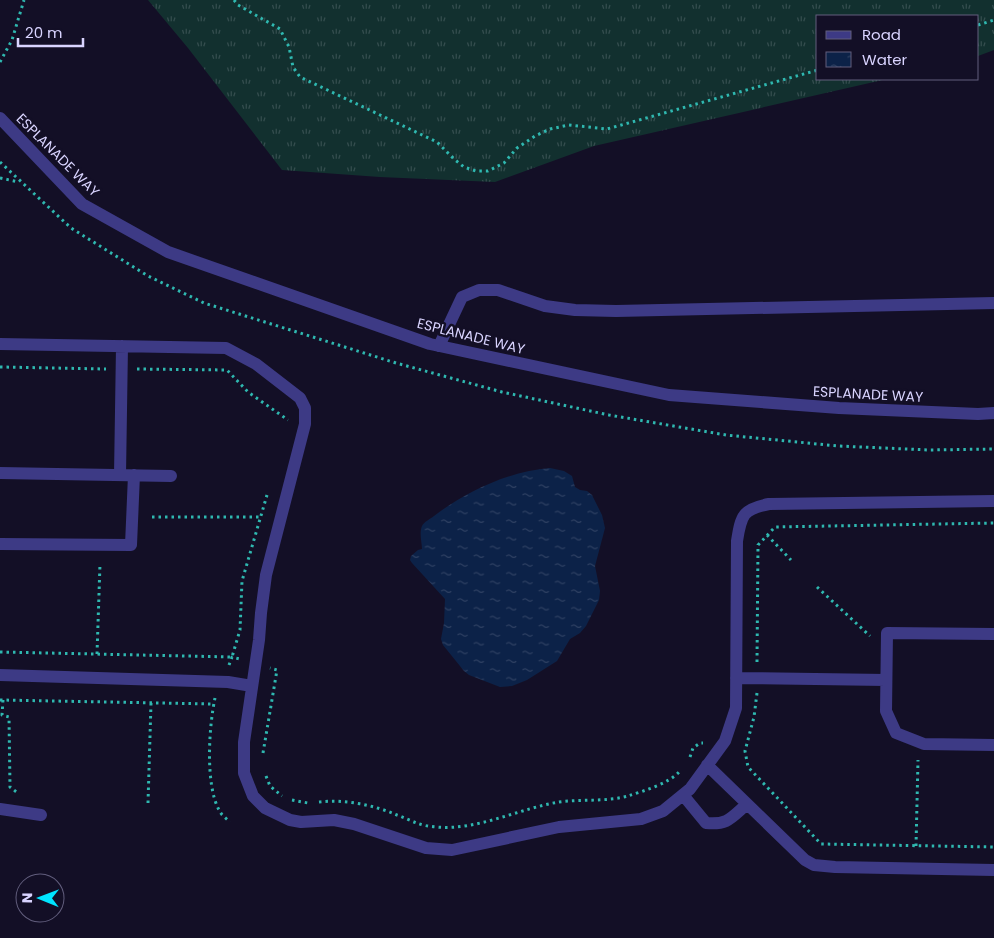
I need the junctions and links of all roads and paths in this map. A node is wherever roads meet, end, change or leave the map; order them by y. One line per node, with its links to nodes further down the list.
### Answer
1 (24, 0): 5 (path)
2 (234, 0): 6 (path)
3 (994, 20): 4 (path)
4 (979, 25)
5 (0, 62)
6 (816, 71)
7 (0, 118): 13 (street, ESPLANADE WAY)
8 (0, 178): 9 (path)
9 (21, 182)
10 (994, 303): 13 (street)
11 (0, 344): 12 (street)
12 (122, 346): 15 (street); 36 (street)
13 (439, 346): 16 (street, ESPLANADE WAY)
14 (0, 367): 15 (path)
15 (122, 369): 17 (path); 19 (street)
16 (994, 413)
17 (286, 429)
18 (0, 473): 19 (street)
19 (120, 475): 20 (street)
20 (134, 475): 21 (street); 27 (street)
21 (171, 476)
22 (268, 491): 25 (path)
23 (994, 501): 38 (street)
24 (152, 517): 25 (path)
25 (260, 518): 35 (path)
26 (767, 535): 28 (path)
27 (0, 544)
28 (791, 560)
29 (100, 564): 34 (path)
30 (818, 587): 33 (path)
31 (994, 634): 33 (street)
32 (0, 652): 34 (path)
33 (887, 652): 39 (street)
34 (97, 654): 35 (path)
35 (232, 657): 36 (path); 40 (path)
36 (256, 663): 41 (street); 47 (path)
37 (0, 675): 40 (street)
38 (736, 678): 39 (street); 46 (street)
39 (886, 680): 45 (street)
40 (222, 682): 41 (street); 44 (path)
41 (252, 686): 53 (street)
42 (2, 700): 43 (path); 54 (path)
43 (151, 703): 44 (path); 55 (path)
44 (214, 704): 59 (path)
45 (994, 745)
46 (719, 749): 49 (path); 50 (street)
47 (263, 759)
48 (918, 760): 60 (path)
49 (686, 763)
50 (707, 765): 53 (street); 56 (street)
51 (263, 769): 52 (path)
52 (682, 769)
53 (683, 794): 56 (street)
54 (21, 796)
55 (148, 803)
56 (747, 804): 61 (street)
57 (0, 808): 58 (street)
58 (41, 815)
59 (230, 822)
60 (916, 846)
61 (994, 870)

